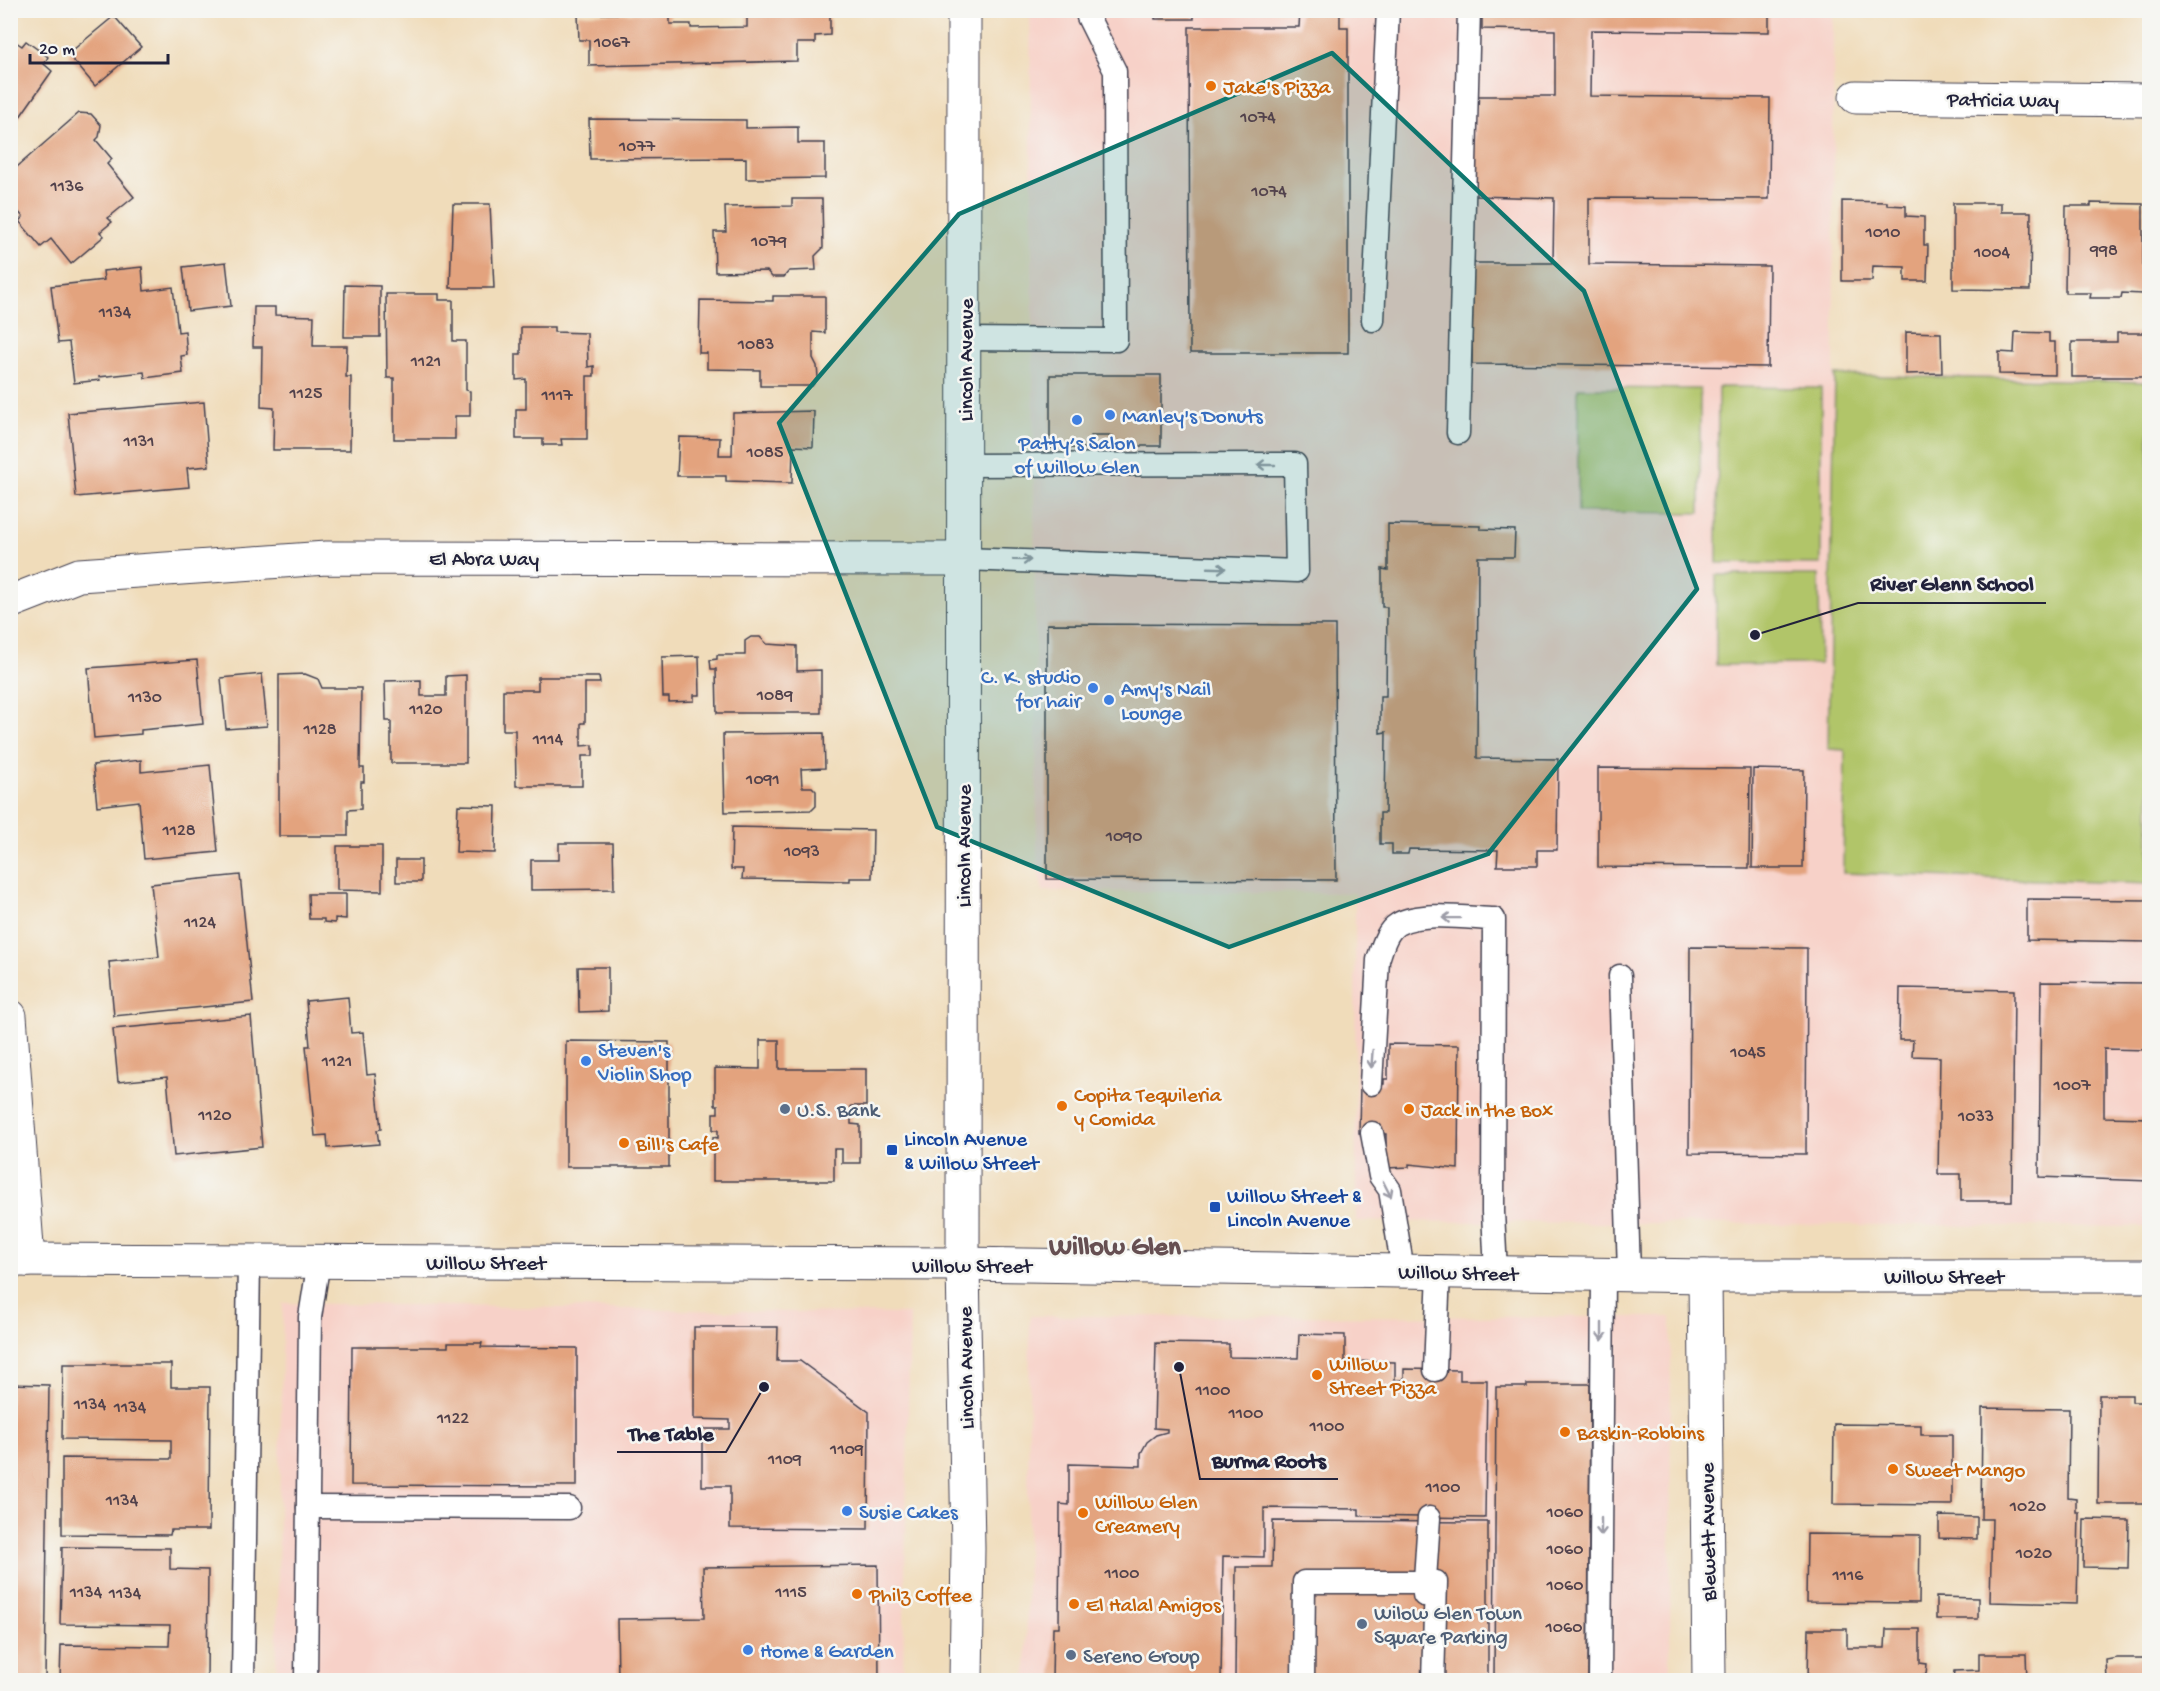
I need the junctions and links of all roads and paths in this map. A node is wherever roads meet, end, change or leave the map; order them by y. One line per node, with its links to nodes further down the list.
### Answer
1 (964, 10): 8 (main road, Lincoln Avenue)
2 (1088, 10): 8 (lane)
3 (1388, 10): 7 (lane)
4 (1468, 10): 9 (lane)
5 (1856, 98): 6 (main road, Patricia Way)
6 (2150, 100)
7 (1373, 320)
8 (965, 339): 10 (main road, Lincoln Avenue)
9 (1458, 434)
10 (964, 465): 11 (main road, Lincoln Avenue); 11 (lane, one-way to 10)
11 (964, 559): 12 (main road, El Abra Way); 20 (main road, Lincoln Avenue)
12 (10, 602)
13 (1620, 976): 24 (lane)
14 (10, 1016): 17 (main road)
15 (1371, 1084): 23 (lane, one-way to 15)
16 (1372, 1133): 21 (lane, one-way to 21)
17 (19, 1260): 18 (main road, Willow Street)
18 (249, 1261): 19 (main road, Willow Street); 32 (lane)
19 (319, 1261): 20 (main road, Willow Street); 28 (lane)
20 (963, 1264): 21 (main road, Willow Street); 34 (main road, Lincoln Avenue)
21 (1403, 1271): 22 (main road, Willow Street)
22 (1439, 1271): 23 (main road, Willow Street); 27 (lane)
23 (1496, 1272): 24 (main road, Willow Street)
24 (1616, 1274): 25 (main road, Willow Street); 39 (lane, one-way to 39)
25 (1705, 1276): 26 (main road, Willow Street); 40 (main road, Blewett Avenue)
26 (2150, 1276)
27 (1435, 1370)
28 (308, 1507): 29 (lane); 33 (lane)
29 (569, 1508)
30 (1429, 1518): 31 (lane)
31 (1425, 1583): 36 (lane); 37 (lane)
32 (243, 1680)
33 (306, 1680)
34 (966, 1680)
35 (1303, 1680): 38 (lane)
36 (1310, 1680)
37 (1421, 1680)
38 (1433, 1680)
39 (1600, 1680)
40 (1709, 1680)

